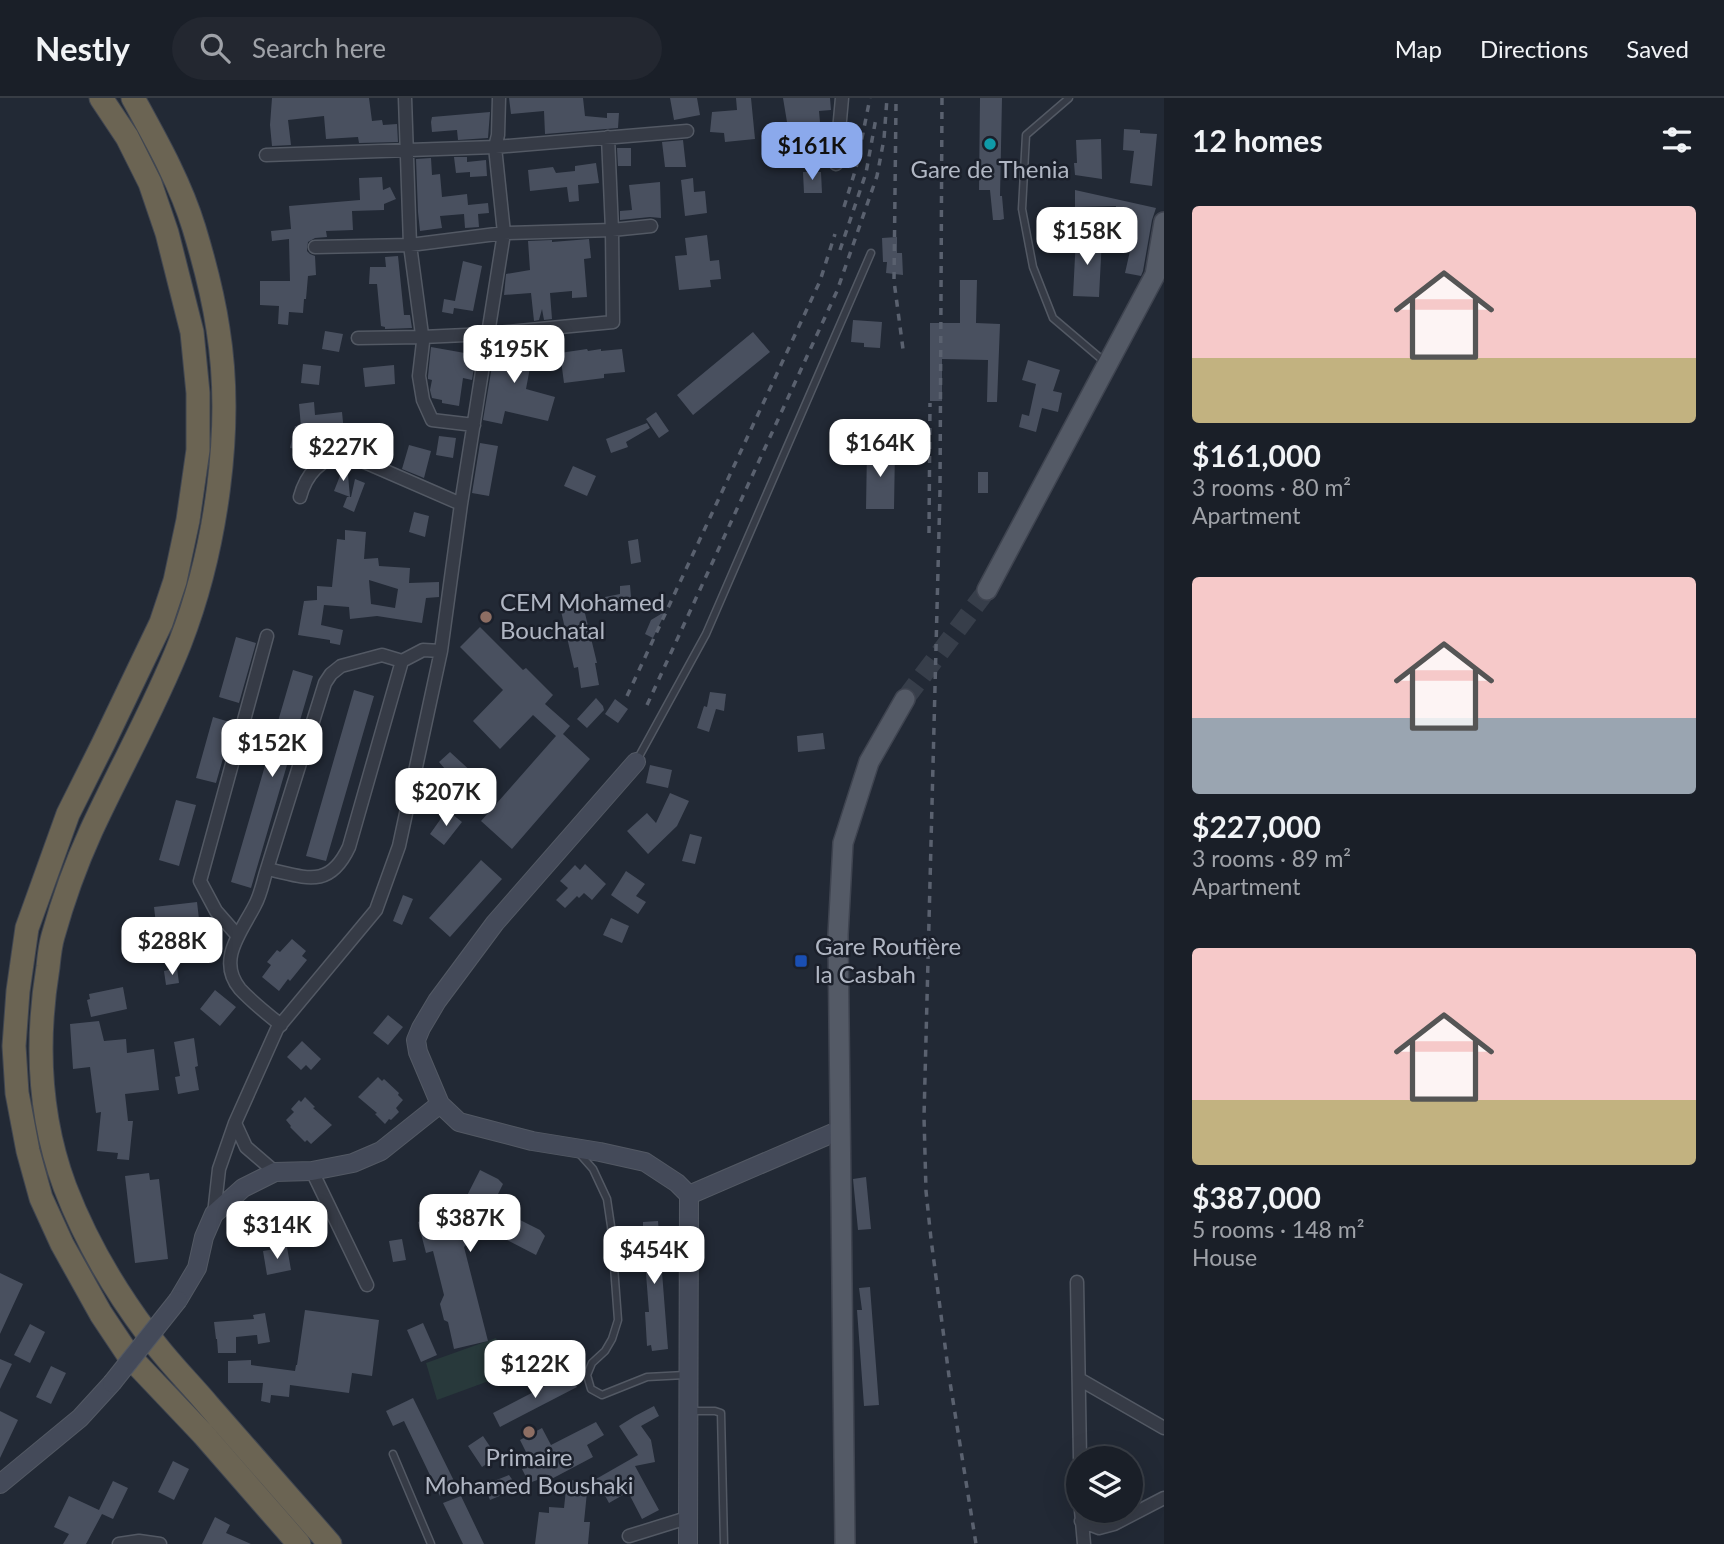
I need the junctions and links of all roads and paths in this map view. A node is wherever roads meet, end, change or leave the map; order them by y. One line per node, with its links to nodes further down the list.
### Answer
1 (101, 98): 62 (highway)
2 (133, 98): 63 (highway)
3 (405, 98): 10 (street)
4 (499, 98): 9 (street)
5 (842, 98): 12 (street)
6 (1069, 98): 23 (lane)
7 (687, 131): 8 (street)
8 (608, 137): 9 (street); 15 (street)
9 (495, 147): 10 (street); 16 (street)
10 (407, 151): 11 (street); 17 (street)
11 (267, 155)
12 (836, 164)
13 (1164, 222): 23 (main road)
14 (652, 226): 15 (street)
15 (612, 230): 16 (street); 20 (street)
16 (504, 233): 17 (street); 20 (street)
17 (410, 245): 18 (street); 21 (street)
18 (315, 247)
19 (871, 253): 32 (lane)
20 (488, 334): 21 (street); 24 (street)
21 (422, 337): 22 (street); 24 (street)
22 (358, 338)
23 (1107, 364): 27 (main road)
24 (474, 425): 26 (street)
25 (300, 497): 26 (street)
26 (461, 504): 29 (street)
27 (986, 590)
28 (267, 636): 34 (street)
29 (441, 651): 30 (street); 35 (street)
30 (402, 662): 33 (street); 33 (street)
31 (905, 699): 38 (main road)
32 (636, 762): 36 (street)
33 (267, 869): 34 (street)
34 (237, 935): 35 (street)
35 (281, 1025): 37 (street)
36 (440, 1104): 39 (street); 40 (street)
37 (235, 1123): 41 (street); 43 (street)
38 (840, 1130): 42 (street); 67 (main road)
39 (575, 1148): 42 (street); 46 (lane)
40 (312, 1171): 41 (street); 45 (street)
41 (275, 1172): 43 (street)
42 (689, 1195): 46 (street)
43 (214, 1214): 52 (street, bridge)
44 (1077, 1282): 47 (street)
45 (367, 1284)
46 (687, 1375): 48 (street)
47 (1079, 1379): 49 (street); 50 (street)
48 (688, 1411): 55 (street); 66 (lane)
49 (1164, 1428)
50 (1080, 1446)
51 (393, 1454): 64 (lane)
52 (0, 1484)
53 (1164, 1498): 54 (street)
54 (1143, 1509)
55 (687, 1518): 59 (street); 65 (street)
56 (1082, 1523): 68 (street)
57 (1092, 1523): 58 (street)
58 (1116, 1523)
59 (629, 1536)
60 (119, 1544): 61 (street)
61 (160, 1544)
62 (299, 1544)
63 (330, 1544)
64 (431, 1544)
65 (688, 1544)
66 (724, 1544)
67 (845, 1544)
68 (1084, 1544)

